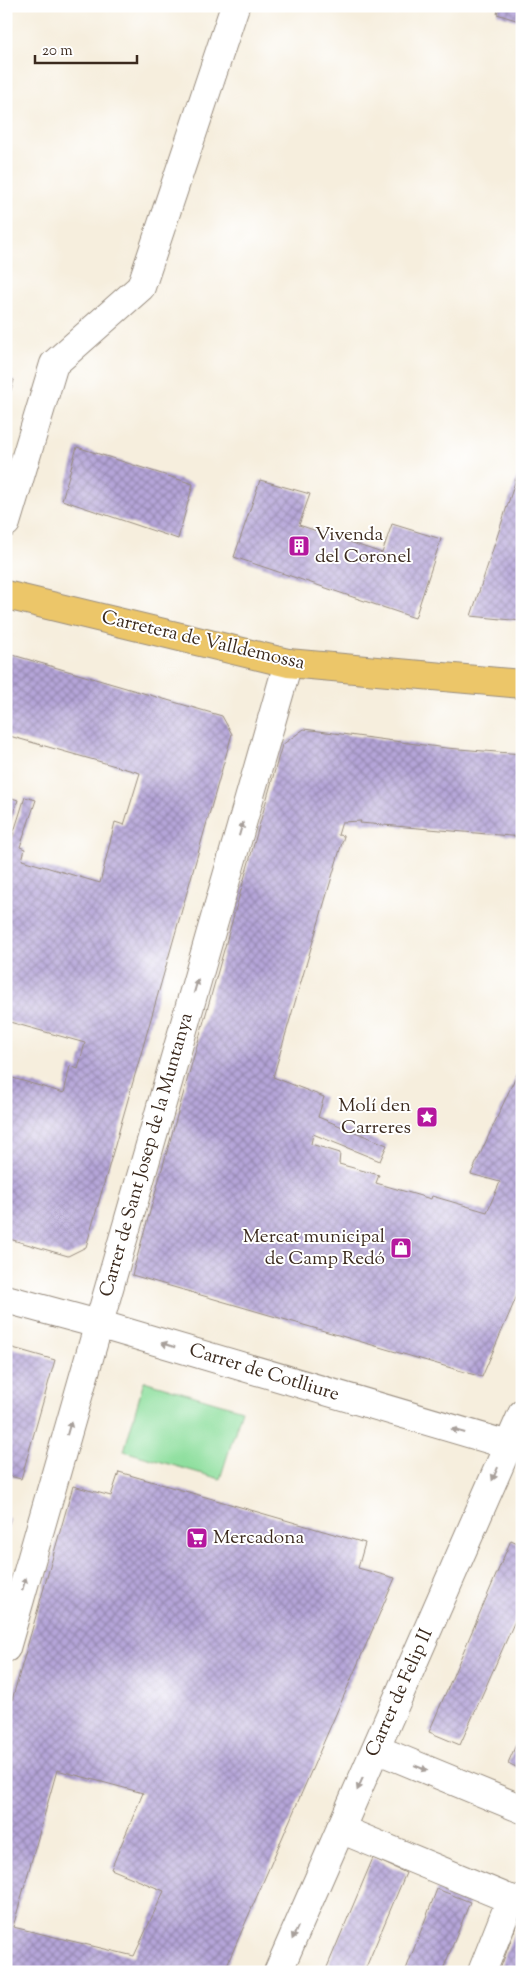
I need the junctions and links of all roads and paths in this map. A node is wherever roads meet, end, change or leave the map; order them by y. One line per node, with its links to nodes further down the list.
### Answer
1 (235, 6): 2 (street)
2 (6, 523)
3 (6, 594): 4 (main road, Carretera de Valldemossa)
4 (288, 663): 5 (main road, Carretera de Valldemossa); 7 (street, Carrer de Sant Josep de la Muntanya, one-way to 4)
5 (522, 684)
6 (6, 1299): 7 (street, Carrer de Cotlliure)
7 (98, 1324): 9 (street, Carrer de Cotlliure, one-way to 7); 10 (street, Carrer de Sant Josep de la Muntanya, one-way to 7)
8 (522, 1414): 9 (street, Carrer de Felip II)
9 (515, 1447): 11 (street, Carrer de Felip II, one-way to 11)
10 (6, 1648)
11 (376, 1749): 12 (street, one-way to 12); 13 (street, Carrer de Felip II, one-way to 13)
12 (522, 1809)
13 (340, 1829): 14 (street); 15 (street, Carrer de Felip II, one-way to 15)
14 (516, 1901): 16 (street)
15 (278, 1972)
16 (482, 1972)

